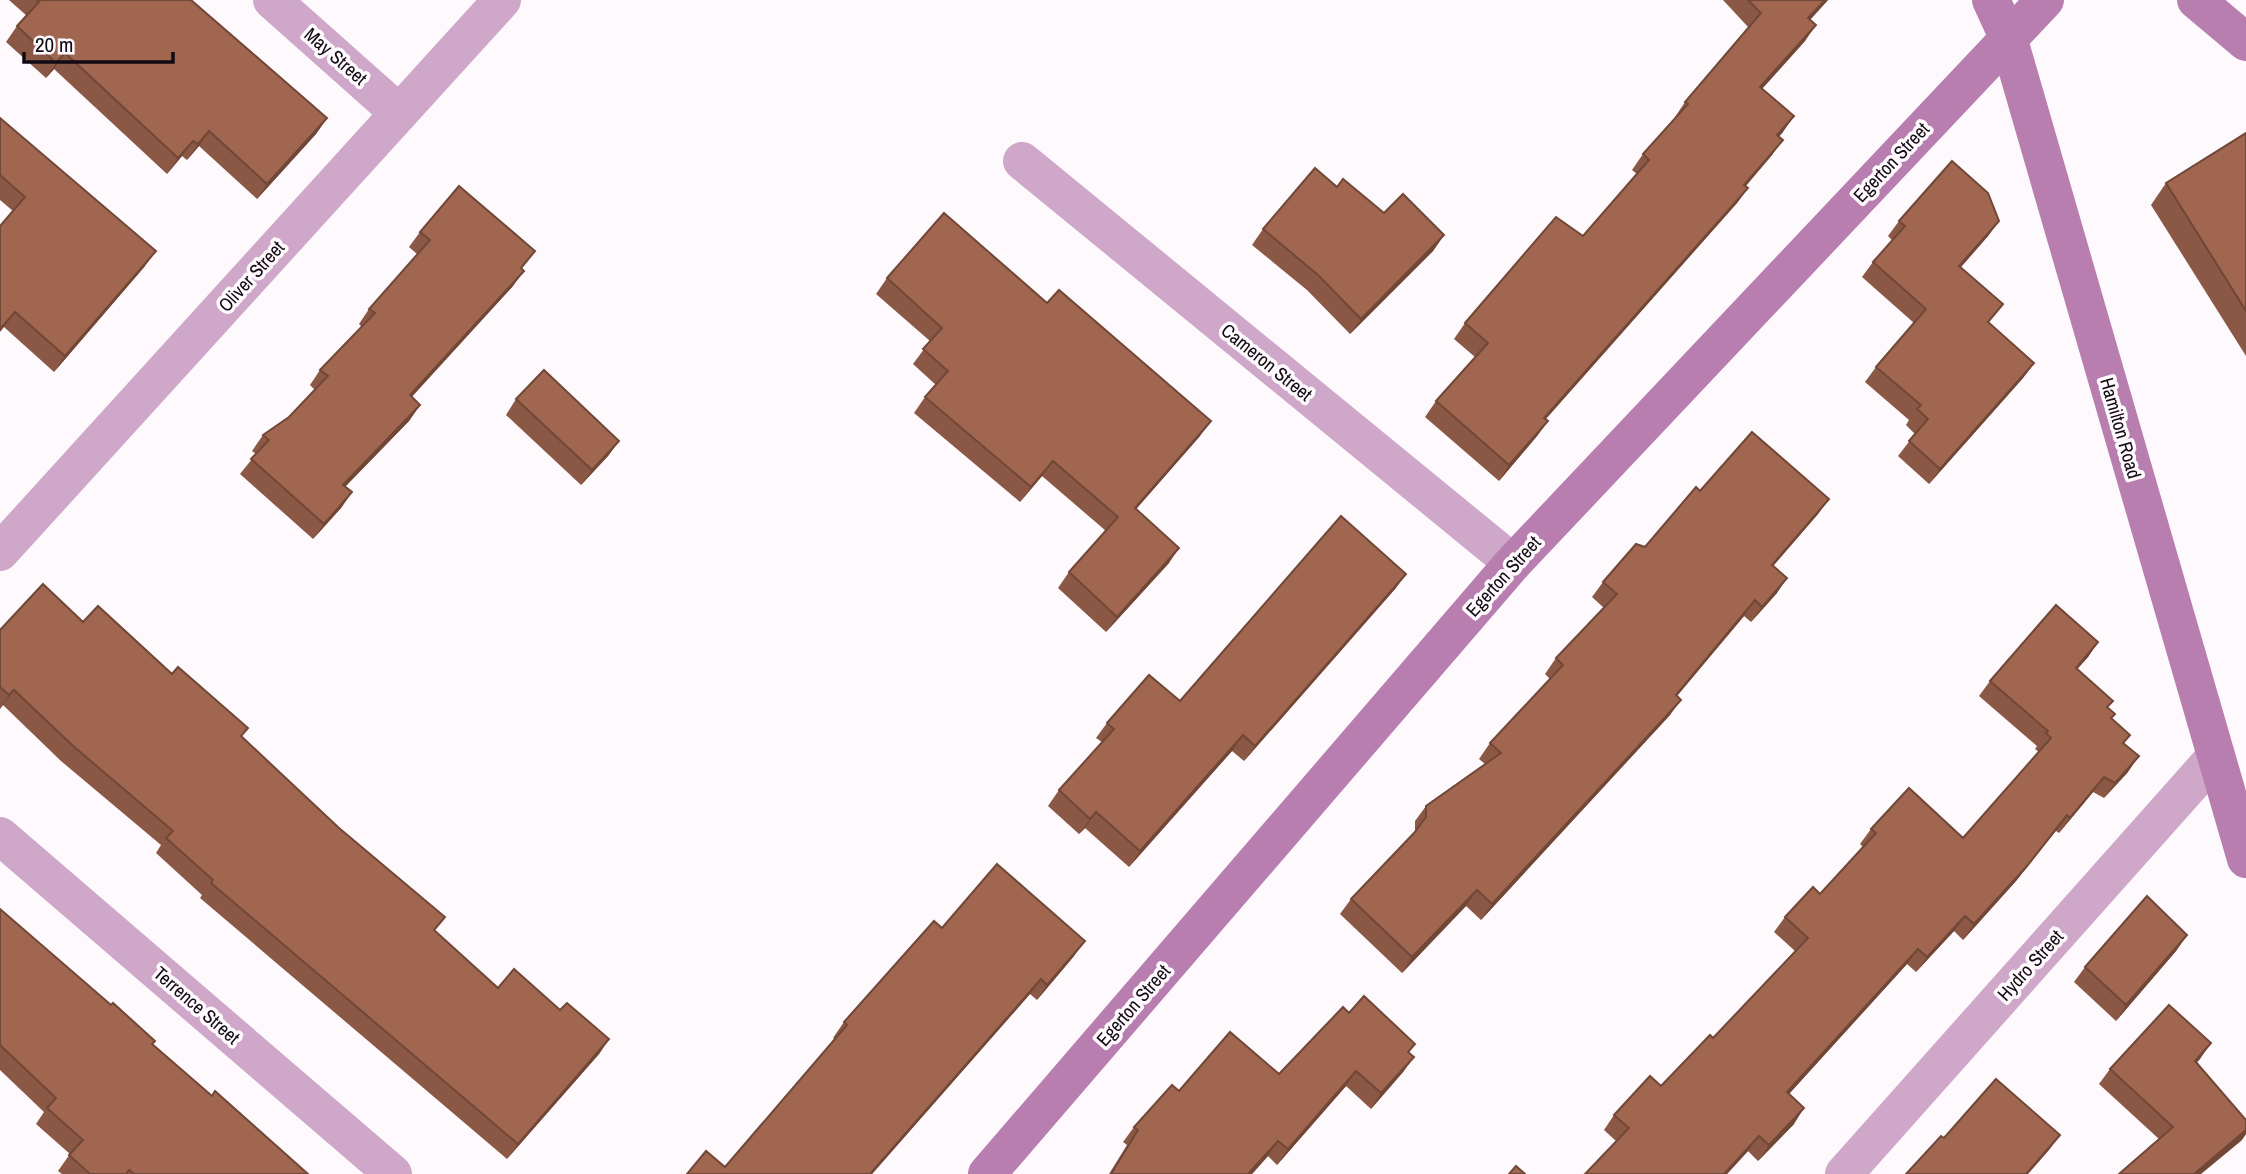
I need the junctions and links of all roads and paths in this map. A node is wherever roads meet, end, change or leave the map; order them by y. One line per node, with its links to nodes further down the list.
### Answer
1 (272, 0): 8 (street, May Street)
2 (502, 0): 8 (street, Oliver Street)
3 (1991, 0): 6 (street, Hamilton Road)
4 (2045, 0): 6 (street, Egerton Street)
5 (2196, 0): 7 (street)
6 (2008, 37): 11 (street, Egerton Street); 12 (street, Hamilton Road)
7 (2246, 42)
8 (399, 113): 10 (street, Oliver Street)
9 (1022, 161): 11 (street, Cameron Street)
10 (0, 552)
11 (1513, 564): 16 (street, Egerton Street)
12 (2216, 756): 14 (street, Hamilton Road); 17 (street, Hydro Street)
13 (0, 836): 15 (street, Terrence Street)
14 (2246, 859)
15 (393, 1174)
16 (987, 1174)
17 (1844, 1174)

